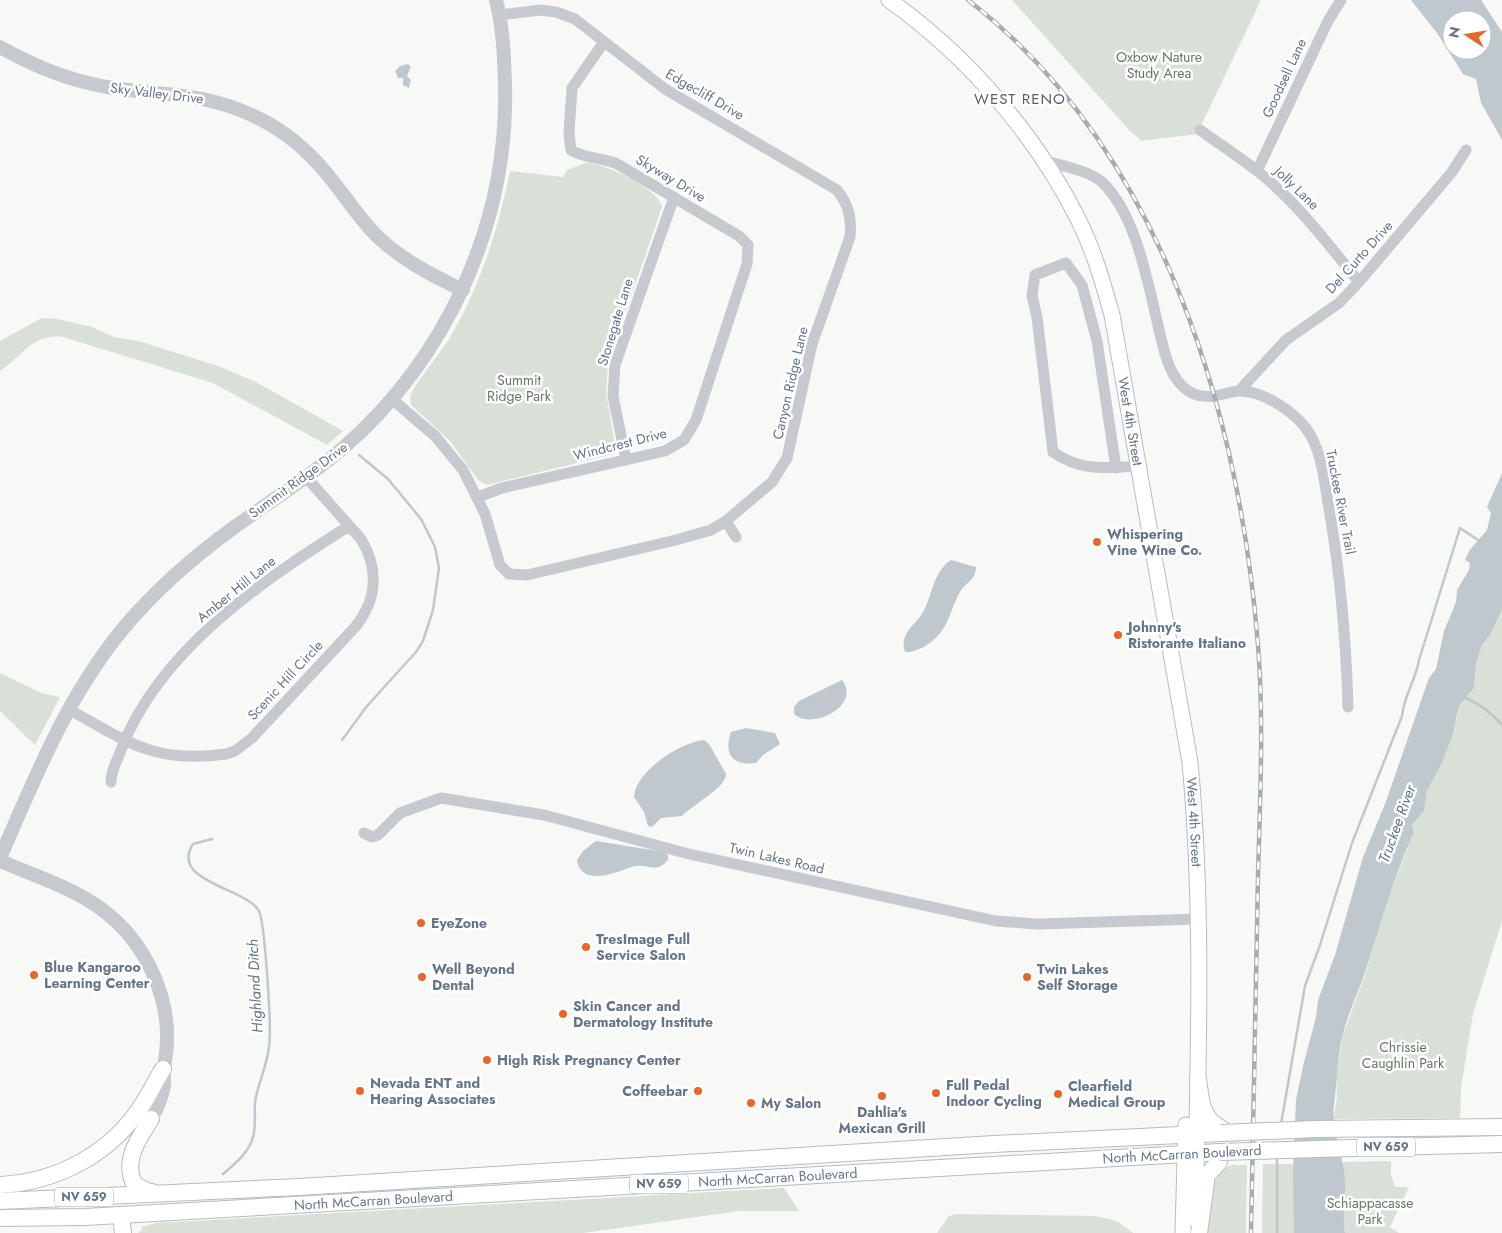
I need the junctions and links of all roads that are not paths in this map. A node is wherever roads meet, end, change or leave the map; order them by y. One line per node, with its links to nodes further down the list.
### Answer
1 (496, 0): 5 (street, Summit Ridge Drive)
2 (889, 0): 10 (main road, West 4th Street)
3 (1341, 0): 11 (street, Goodsell Lane)
4 (550, 5): 5 (street, Edgecliff Drive); 6 (street, Edgecliff Drive)
5 (499, 15): 16 (street, Summit Ridge Drive)
6 (604, 42): 12 (street, Skyway Drive); 13 (street, Edgecliff Drive)
7 (0, 47): 16 (street, Sky Valley Drive)
8 (1200, 130): 11 (street, Jolly Lane)
9 (1466, 150): 15 (street, Del Curto Drive)
10 (1042, 160): 17 (street, Truckee River Trail); 20 (main road, West 4th Street)
11 (1257, 171): 15 (street, Jolly Lane)
12 (674, 197): 14 (street, Skyway Drive); 19 (street, Stonegate Lane)
13 (846, 202): 24 (street, Canyon Ridge Lane)
14 (748, 245): 19 (street, Windcrest Drive)
15 (1359, 282): 17 (street, Del Curto Drive)
16 (462, 290): 18 (street, Summit Ridge Drive)
17 (1240, 391): 27 (street, Truckee River Trail)
18 (392, 399): 22 (street, Summit Ridge Drive); 23 (street)
19 (626, 460): 23 (street, Windcrest Drive)
20 (1139, 466): 21 (street); 33 (main road, West 4th Street)
21 (1116, 468): 21 (street)
22 (306, 477): 25 (street, Scenic Hill Circle); 28 (street, Summit Ridge Drive)
23 (478, 497): 24 (street, Canyon Ridge Lane)
24 (726, 521): 26 (street)
25 (349, 526): 29 (street, Amber Hill Lane); 29 (street, Scenic Hill Circle)
26 (736, 537)
27 (1348, 706)
28 (68, 709): 29 (street, Scenic Hill Circle); 32 (street, Summit Ridge Drive)
29 (125, 741): 30 (street, Amber Hill Lane)
30 (111, 782)
31 (364, 834): 33 (street, Twin Lakes Road)
32 (0, 860): 34 (street)
33 (1199, 919): 35 (main road, West 4th Street); 39 (main road, West 4th Street)
34 (163, 1069): 36 (street); 45 (main road)
35 (1198, 1079): 38 (main road); 39 (main road, West 4th Street)
36 (151, 1120): 46 (main road)
37 (1502, 1127): 38 (main road, North McCarran Boulevard / NV 659, bridge)
38 (1222, 1131): 39 (main road, North McCarran Boulevard / NV 659)
39 (1191, 1134): 41 (main road, North McCarran Boulevard / NV 659); 42 (main road, West 4th Street)
40 (1502, 1144): 43 (main road, North McCarran Boulevard / NV 659, bridge)
41 (869, 1153): 44 (main road); 46 (main road, North McCarran Boulevard / NV 659)
42 (1190, 1153): 43 (main road, North McCarran Boulevard / NV 659); 44 (main road, North McCarran Boulevard / NV 659); 51 (main road, West 4th Street); 52 (main road, West 4th Street)
43 (1220, 1157): 52 (main road)
44 (871, 1173): 48 (main road, North McCarran Boulevard / NV 659)
45 (0, 1185)
46 (169, 1193): 47 (main road, North McCarran Boulevard / NV 659)
47 (0, 1201)
48 (121, 1214): 49 (main road, North McCarran Boulevard / NV 659); 50 (main road)
49 (0, 1218)
50 (124, 1233)
51 (1183, 1233)
52 (1197, 1233)

